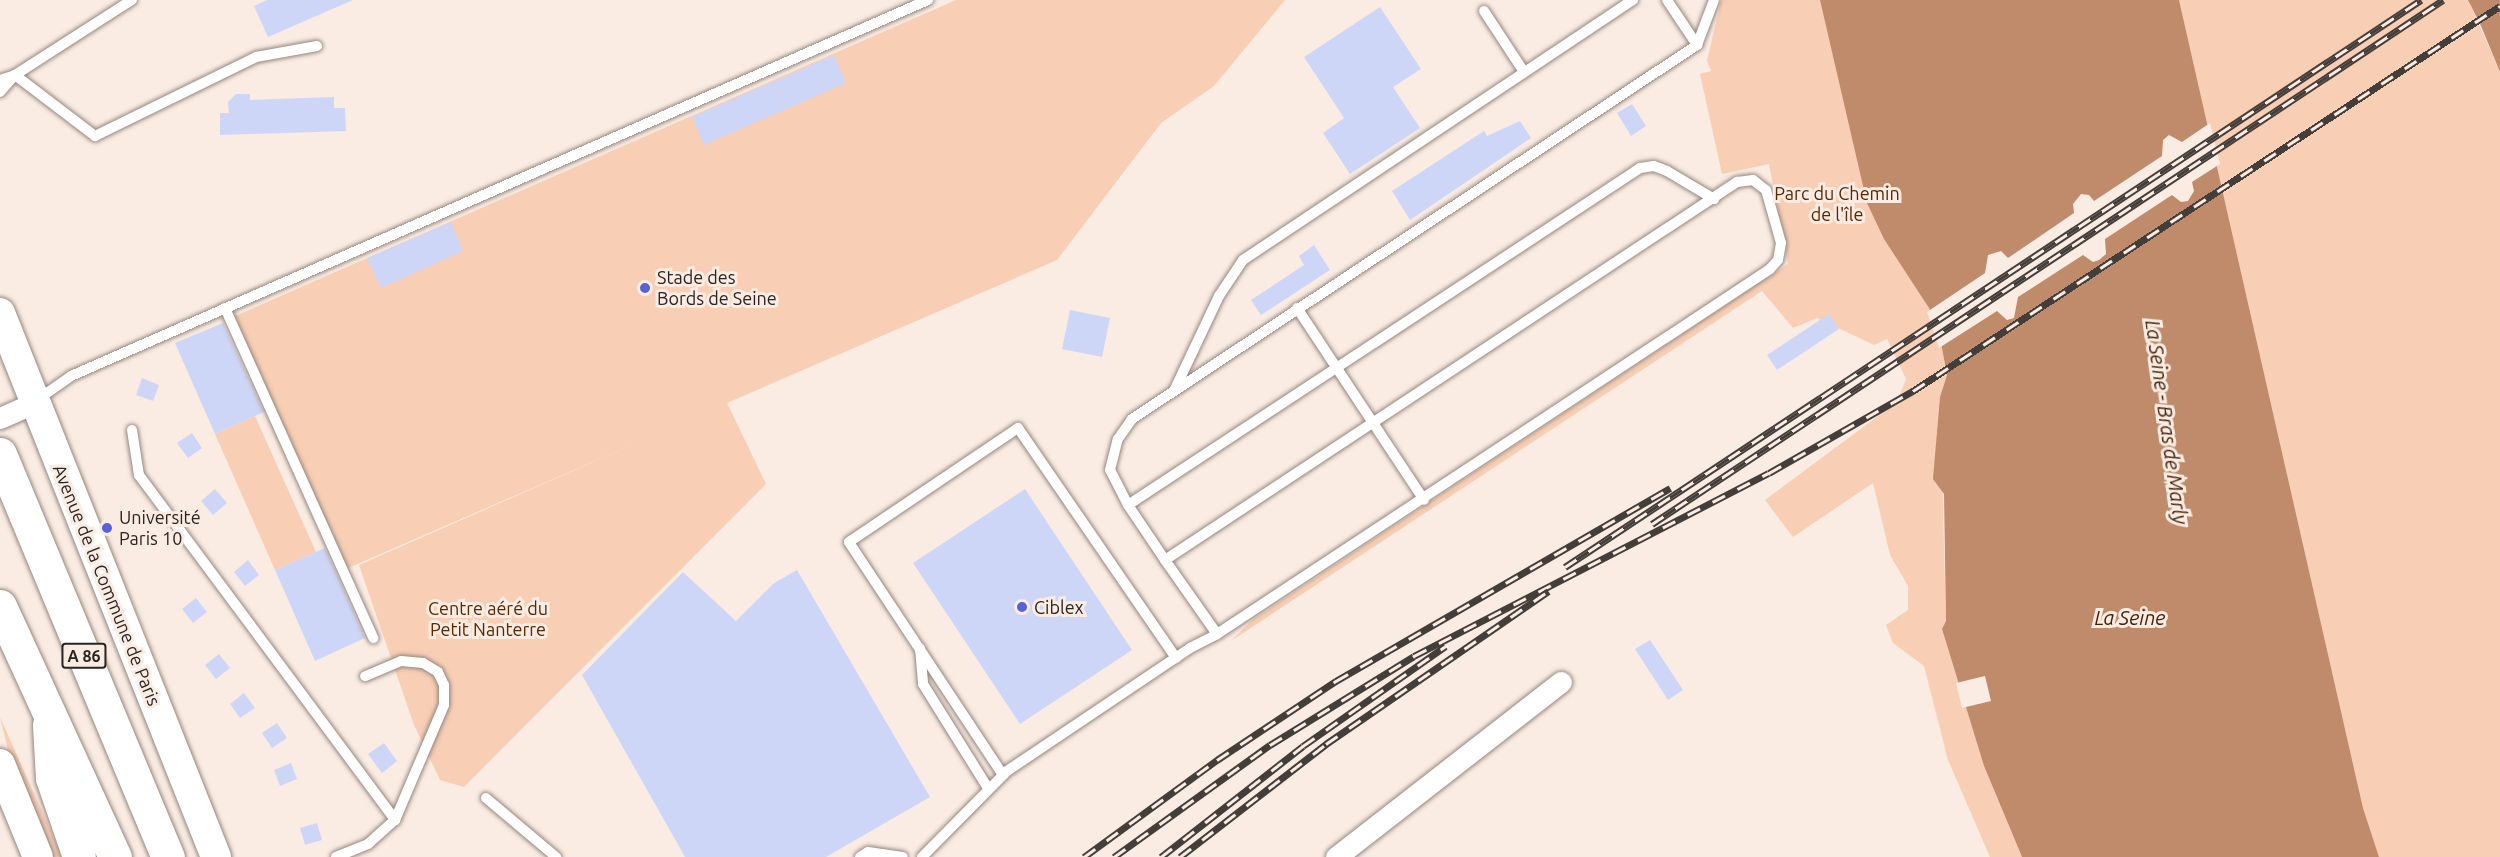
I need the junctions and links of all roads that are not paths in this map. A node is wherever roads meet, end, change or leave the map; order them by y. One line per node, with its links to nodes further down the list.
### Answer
1 (132, 0): 10 (lane)
2 (928, 0): 14 (lane)
3 (1632, 0): 9 (lane)
4 (1667, 0): 7 (lane)
5 (1714, 0): 7 (lane)
6 (1484, 11): 9 (lane)
7 (1696, 45): 15 (lane)
8 (317, 46): 10 (lane)
9 (1524, 72): 18 (lane)
10 (15, 75): 11 (lane); 12 (lane)
11 (0, 80)
12 (0, 92)
13 (1714, 199): 17 (lane); 21 (lane); 24 (lane)
14 (225, 308): 19 (lane); 29 (lane)
15 (1298, 308): 17 (lane); 18 (lane)
16 (0, 312): 19 (main road, Avenue de la Commune de Paris)
17 (1336, 368): 21 (lane); 25 (lane)
18 (1175, 390): 25 (lane)
19 (33, 403): 20 (street); 44 (main road, Avenue de la Commune de Paris)
20 (0, 418)
21 (1373, 423): 24 (lane); 26 (lane)
22 (132, 430): 39 (lane)
23 (0, 454): 43 (highway, A 86)
24 (1424, 500): 28 (lane)
25 (1128, 505): 26 (lane)
26 (1165, 560): 28 (lane)
27 (0, 606): 34 (highway)
28 (1217, 634): 31 (lane)
29 (373, 638)
30 (919, 644): 31 (lane); 36 (lane); 37 (lane)
31 (1176, 658): 36 (lane)
32 (365, 676): 39 (lane)
33 (1561, 682): 50 (street)
34 (48, 708): 41 (highway); 42 (highway)
35 (0, 764): 40 (main road)
36 (1003, 775): 37 (lane)
37 (988, 788): 49 (lane)
38 (486, 798): 46 (lane)
39 (395, 820): 45 (lane)
40 (38, 857)
41 (79, 857)
42 (115, 857)
43 (168, 857)
44 (216, 857)
45 (336, 857)
46 (556, 857)
47 (860, 857): 48 (lane)
48 (903, 857)
49 (922, 857)
50 (1336, 857)

